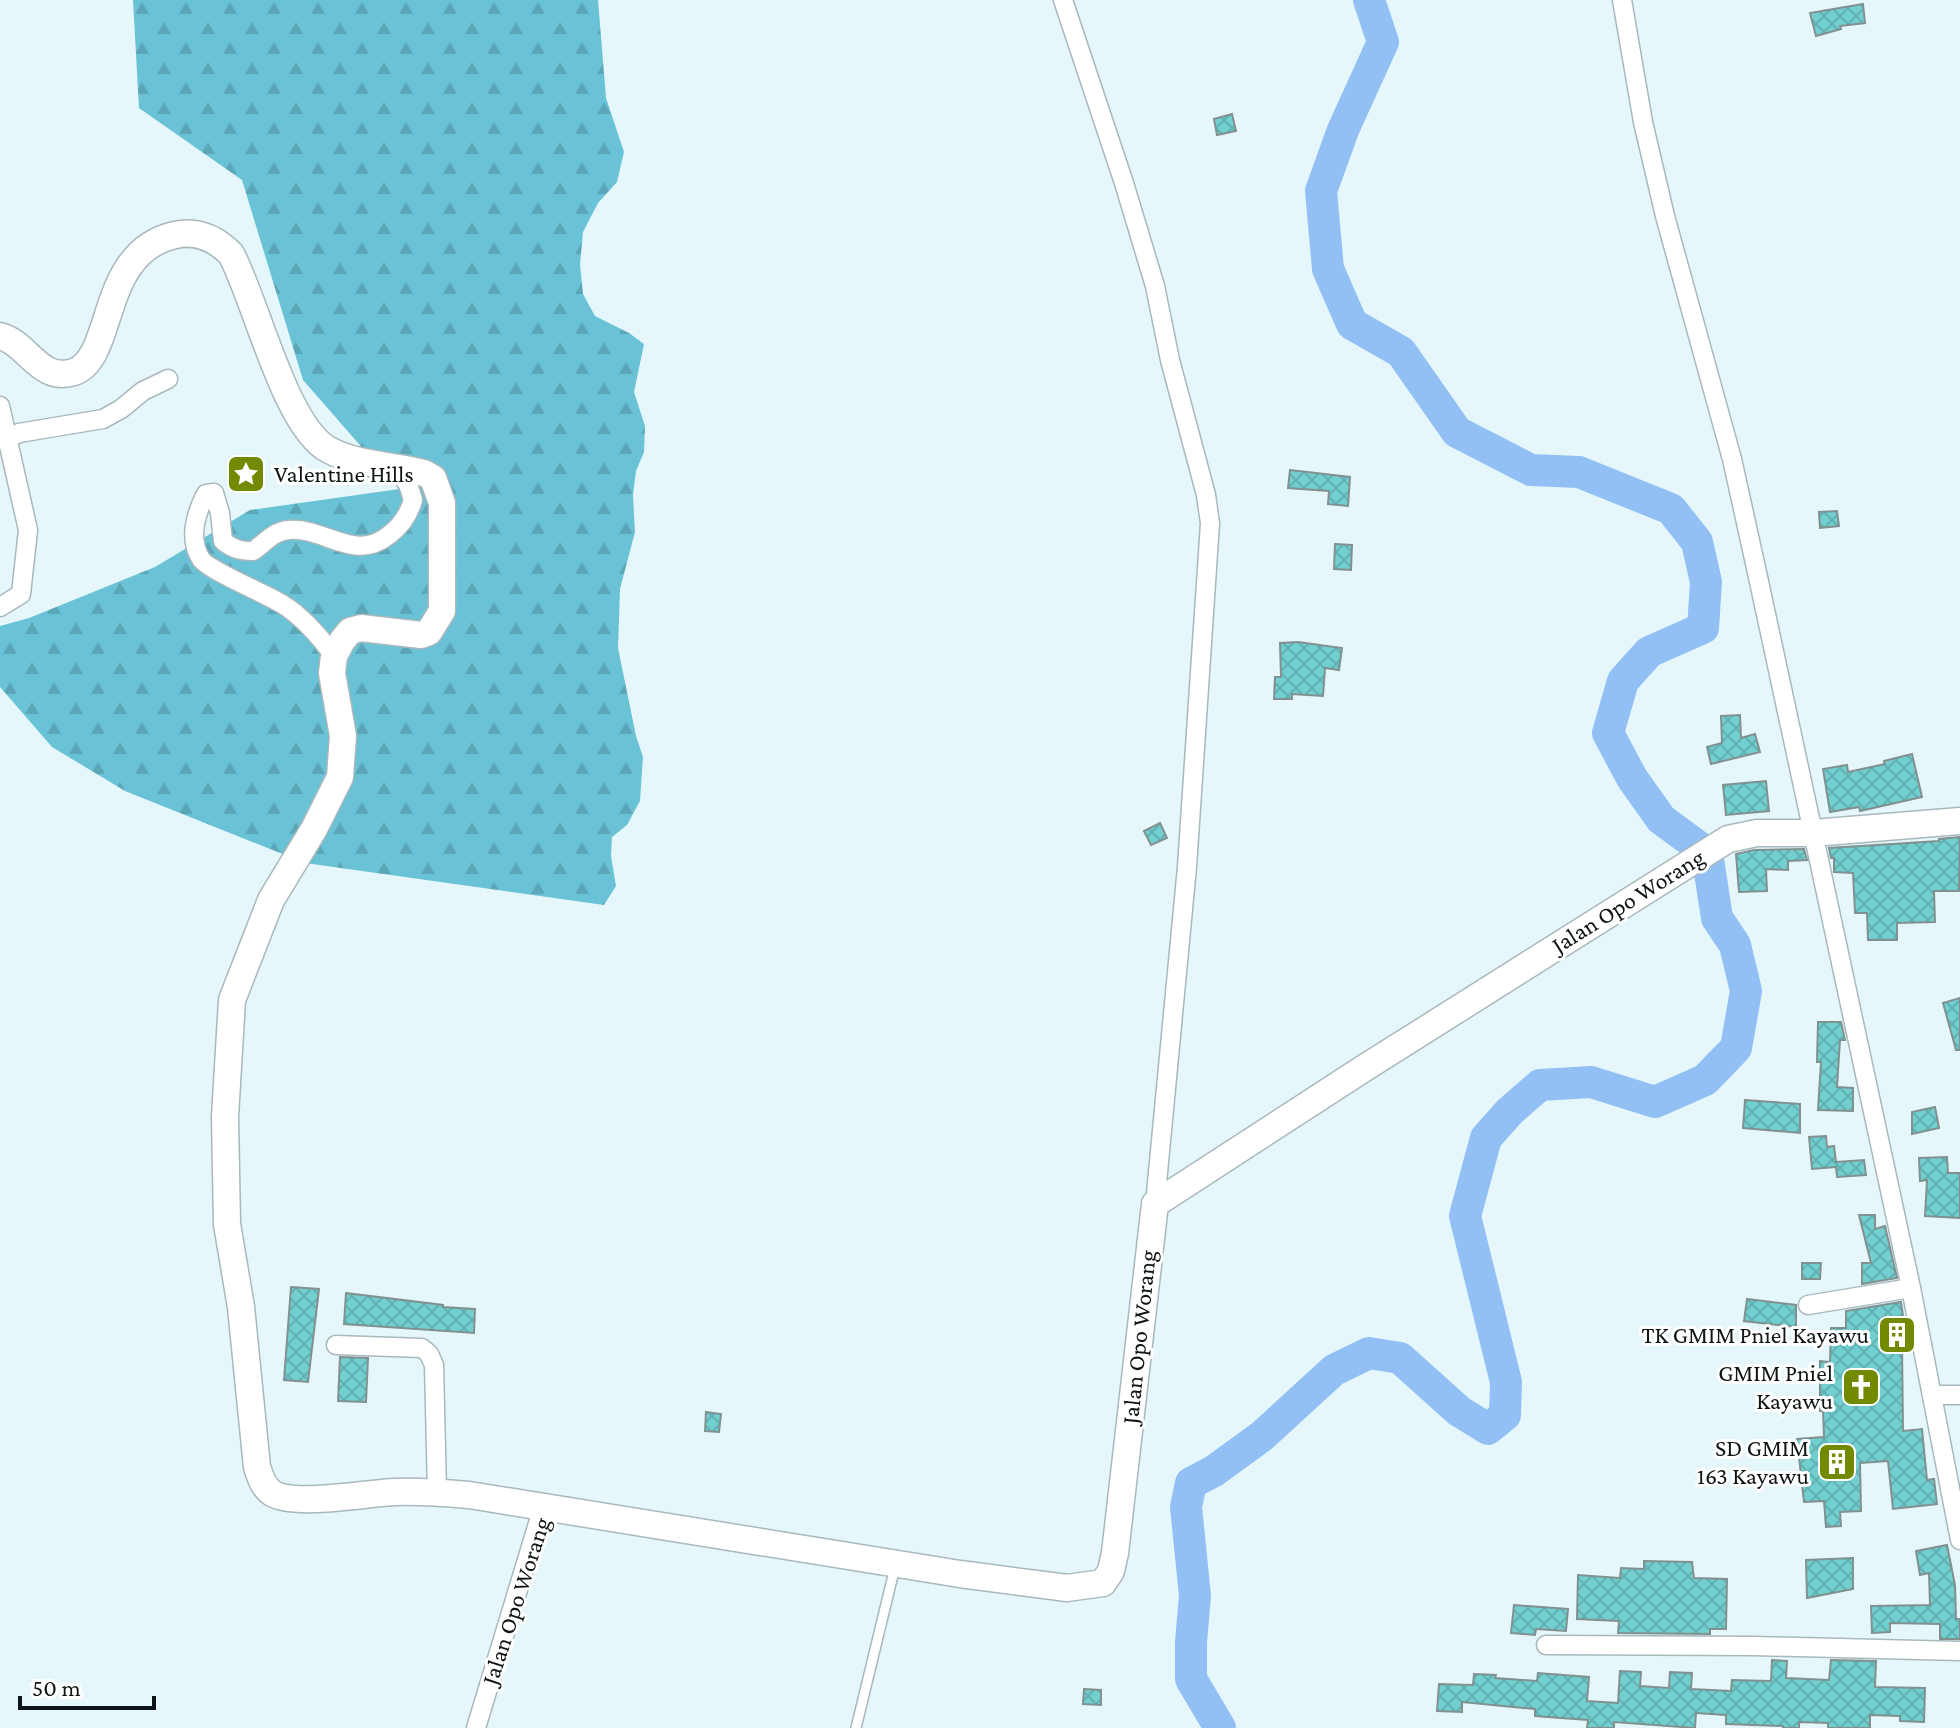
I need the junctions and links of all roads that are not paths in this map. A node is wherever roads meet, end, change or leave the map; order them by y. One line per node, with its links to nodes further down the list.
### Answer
1 (1063, 0): 12 (street)
2 (1622, 0): 11 (street)
3 (0, 336): 7 (street)
4 (168, 379): 6 (street)
5 (0, 406): 6 (street)
6 (7, 439): 8 (street)
7 (393, 466): 9 (street); 9 (street)
8 (0, 607)
9 (334, 656): 18 (street)
10 (1960, 821): 11 (street, Jalan Opo Worang)
11 (1813, 833): 12 (street, Jalan Opo Worang); 13 (street)
12 (1155, 1204): 21 (street, Jalan Opo Worang)
13 (1911, 1288): 14 (street); 16 (street)
14 (1808, 1305)
15 (336, 1345): 18 (street)
16 (1932, 1395): 17 (street); 20 (street)
17 (1960, 1395)
18 (437, 1492): 19 (street)
19 (543, 1507): 21 (street, Jalan Opo Worang); 25 (street, Jalan Opo Worang)
20 (1960, 1540)
21 (895, 1563): 26 (lane)
22 (1546, 1645): 23 (street)
23 (1960, 1651): 24 (street)
24 (1960, 1670)
25 (476, 1728)
26 (856, 1728)

